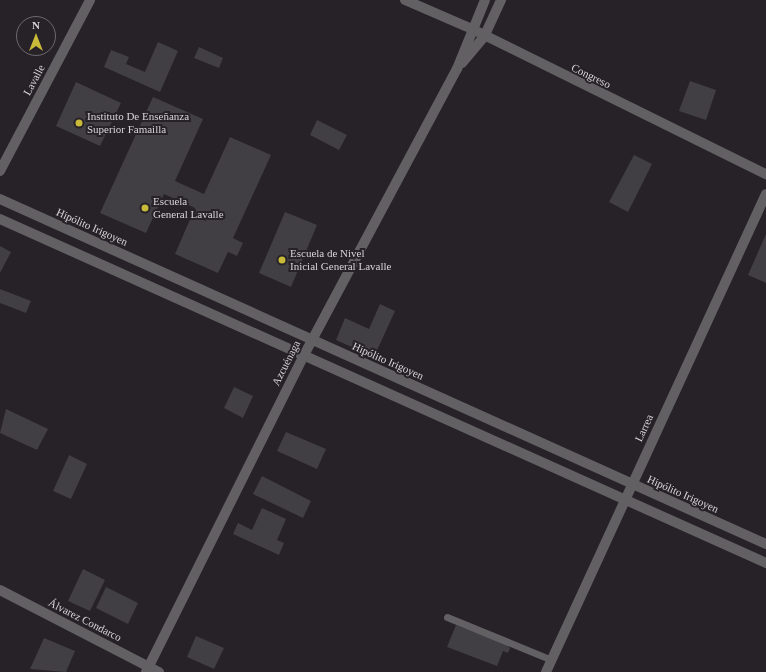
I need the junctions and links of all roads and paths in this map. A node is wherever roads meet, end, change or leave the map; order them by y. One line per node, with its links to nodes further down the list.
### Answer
1 (90, 0): 8 (street, Lavalle)
2 (405, 0): 5 (street, Congreso)
3 (485, 0): 5 (street, Azcuénaga)
4 (501, 0): 6 (street, Azcuénaga)
5 (472, 29): 6 (street, Congreso); 7 (street, Azcuénaga)
6 (484, 37): 7 (street, Azcuénaga); 9 (street, Congreso)
7 (456, 69): 13 (street, Azcuénaga)
8 (0, 171)
9 (766, 174)
10 (766, 194): 15 (street, Larrea)
11 (0, 199): 13 (street, Hipólito Irigoyen)
12 (0, 219): 14 (street)
13 (312, 340): 14 (street, Azcuénaga); 15 (street, Hipólito Irigoyen)
14 (303, 357): 16 (street); 22 (street, Azcuénaga)
15 (631, 484): 16 (street, Larrea); 17 (street, Hipólito Irigoyen)
16 (628, 501): 18 (street); 21 (street, Larrea)
17 (766, 544)
18 (766, 563)
19 (0, 590): 22 (street, Álvarez Condarco)
20 (448, 617): 21 (lane)
21 (552, 660): 24 (street, Larrea)
22 (147, 669): 23 (street, Álvarez Condarco)
23 (159, 672)
24 (546, 672)

